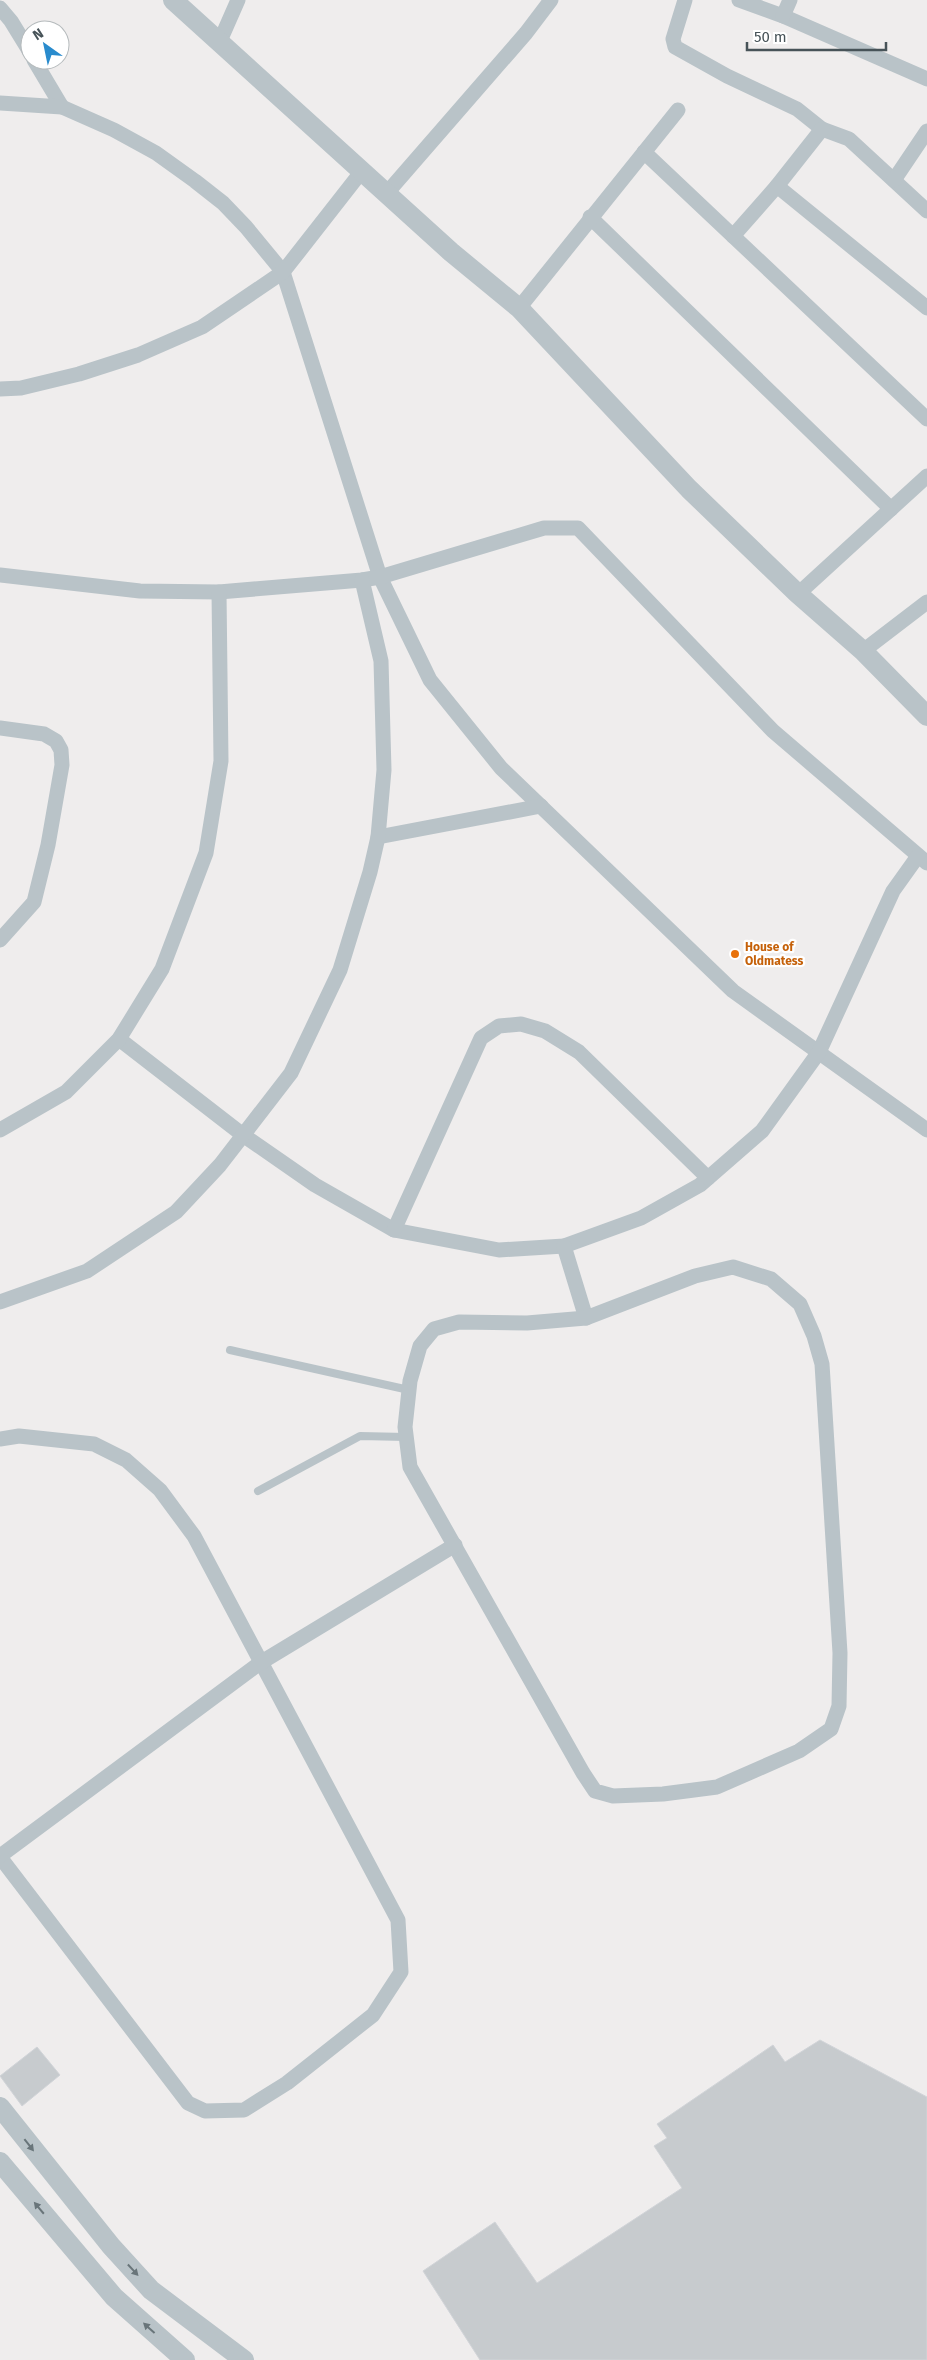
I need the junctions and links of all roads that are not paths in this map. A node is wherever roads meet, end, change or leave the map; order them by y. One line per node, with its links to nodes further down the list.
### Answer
1 (173, 0): 10 (street)
2 (238, 0): 10 (street)
3 (551, 0): 22 (street)
4 (685, 0): 16 (street)
5 (739, 0): 8 (street)
6 (790, 0): 8 (street)
7 (0, 8): 9 (street)
8 (783, 16): 12 (street)
9 (20, 35)
10 (220, 41): 19 (street)
11 (40, 70): 14 (street)
12 (927, 79)
13 (0, 103): 14 (street)
14 (62, 107): 26 (street)
15 (678, 110): 18 (street)
16 (822, 129): 20 (street); 21 (street)
17 (925, 140): 20 (street)
18 (644, 152): 24 (street); 25 (street)
19 (362, 171): 22 (street); 26 (street)
20 (894, 180): 23 (street)
21 (777, 186): 25 (street); 28 (street)
22 (386, 194): 27 (street)
23 (927, 211)
24 (590, 217): 27 (street); 32 (street)
25 (734, 236): 30 (street)
26 (282, 272): 29 (street); 34 (street)
27 (519, 308): 37 (street)
28 (927, 308)
29 (0, 389)
30 (927, 419)
31 (927, 476): 32 (street)
32 (892, 509): 37 (street)
33 (0, 575): 36 (street)
34 (380, 576): 35 (street); 42 (street); 44 (street)
35 (362, 580): 36 (street); 43 (street)
36 (219, 592): 46 (street)
37 (798, 594): 39 (street)
38 (927, 602): 39 (street)
39 (863, 651): 40 (street)
40 (927, 716)
41 (0, 728): 45 (street)
42 (541, 806): 43 (street); 47 (street)
43 (378, 836): 50 (street)
44 (923, 860): 47 (street)
45 (0, 940)
46 (119, 1039): 48 (street); 50 (street)
47 (819, 1052): 49 (street); 51 (street)
48 (0, 1130)
49 (927, 1130)
50 (243, 1136): 52 (street); 54 (street)
51 (708, 1178): 52 (street); 53 (street)
52 (394, 1230): 53 (street)
53 (564, 1246): 55 (street)
54 (0, 1302)
55 (586, 1318): 57 (street); 61 (street)
56 (230, 1350): 57 (lane)
57 (409, 1390): 58 (street)
58 (406, 1437): 60 (lane); 61 (street)
59 (0, 1439): 62 (street)
60 (258, 1491)
61 (455, 1545): 62 (street)
62 (260, 1663): 63 (street); 63 (street)
63 (0, 1856)
64 (0, 2106): 67 (street, one-way to 67)
65 (0, 2162): 66 (street, one-way to 65)
66 (185, 2360)
67 (244, 2360)

